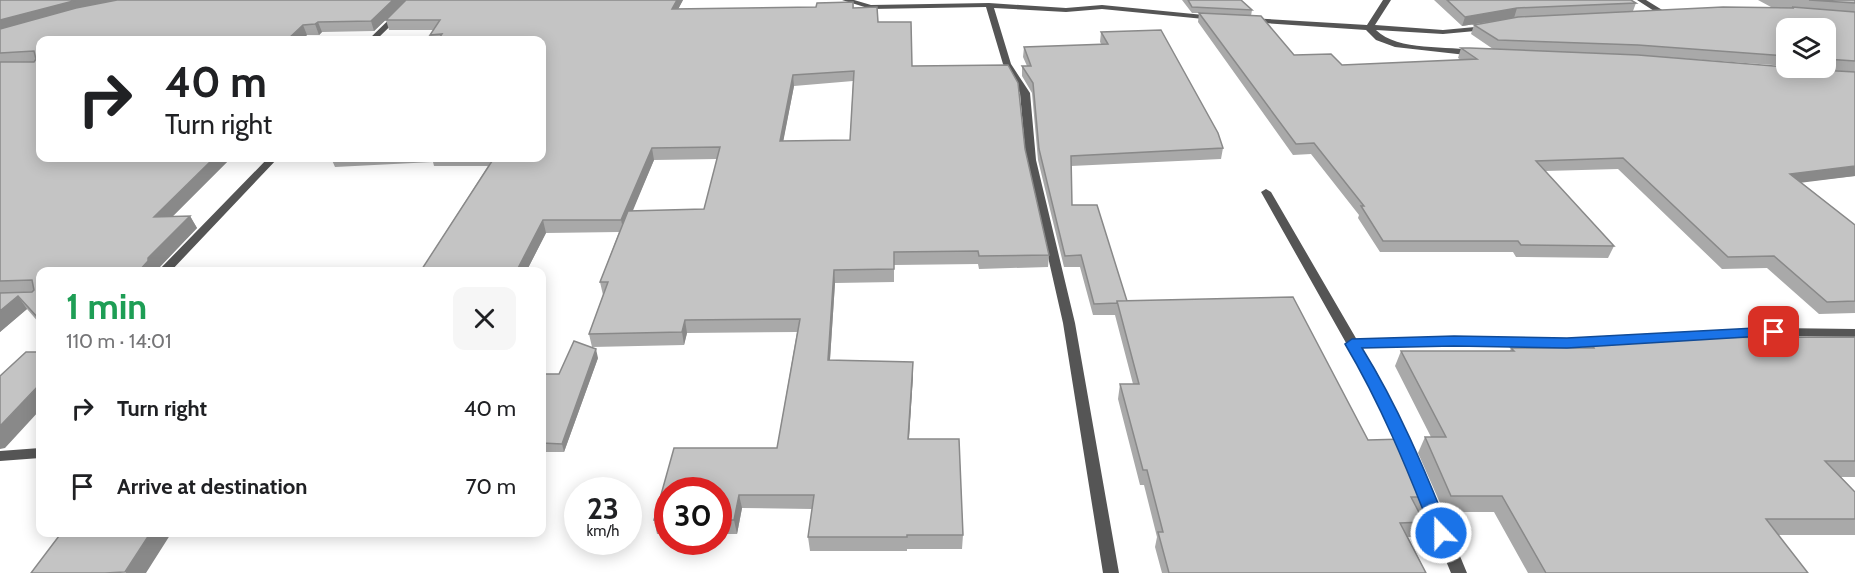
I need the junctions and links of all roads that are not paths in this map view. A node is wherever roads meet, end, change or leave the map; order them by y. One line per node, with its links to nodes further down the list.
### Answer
1 (413, 0): 13 (street)
2 (846, 0): 5 (street)
3 (1387, 0): 12 (street)
4 (1641, 0): 8 (street)
5 (989, 5): 9 (street); 24 (street)
6 (1678, 15): 8 (street)
7 (1656, 16): 8 (street)
8 (1668, 16)
9 (1221, 19)
10 (1244, 20): 12 (street)
11 (1494, 24): 12 (street)
12 (1369, 28): 14 (street)
13 (376, 36)
14 (1480, 53)
15 (269, 162): 17 (street)
16 (1266, 192): 21 (street)
17 (168, 267)
18 (1855, 333): 19 (street)
19 (1636, 339)
20 (1613, 340): 21 (street)
21 (1352, 344): 25 (street)
22 (36, 453): 23 (street)
23 (0, 456)
24 (1111, 573)
25 (1459, 573)

